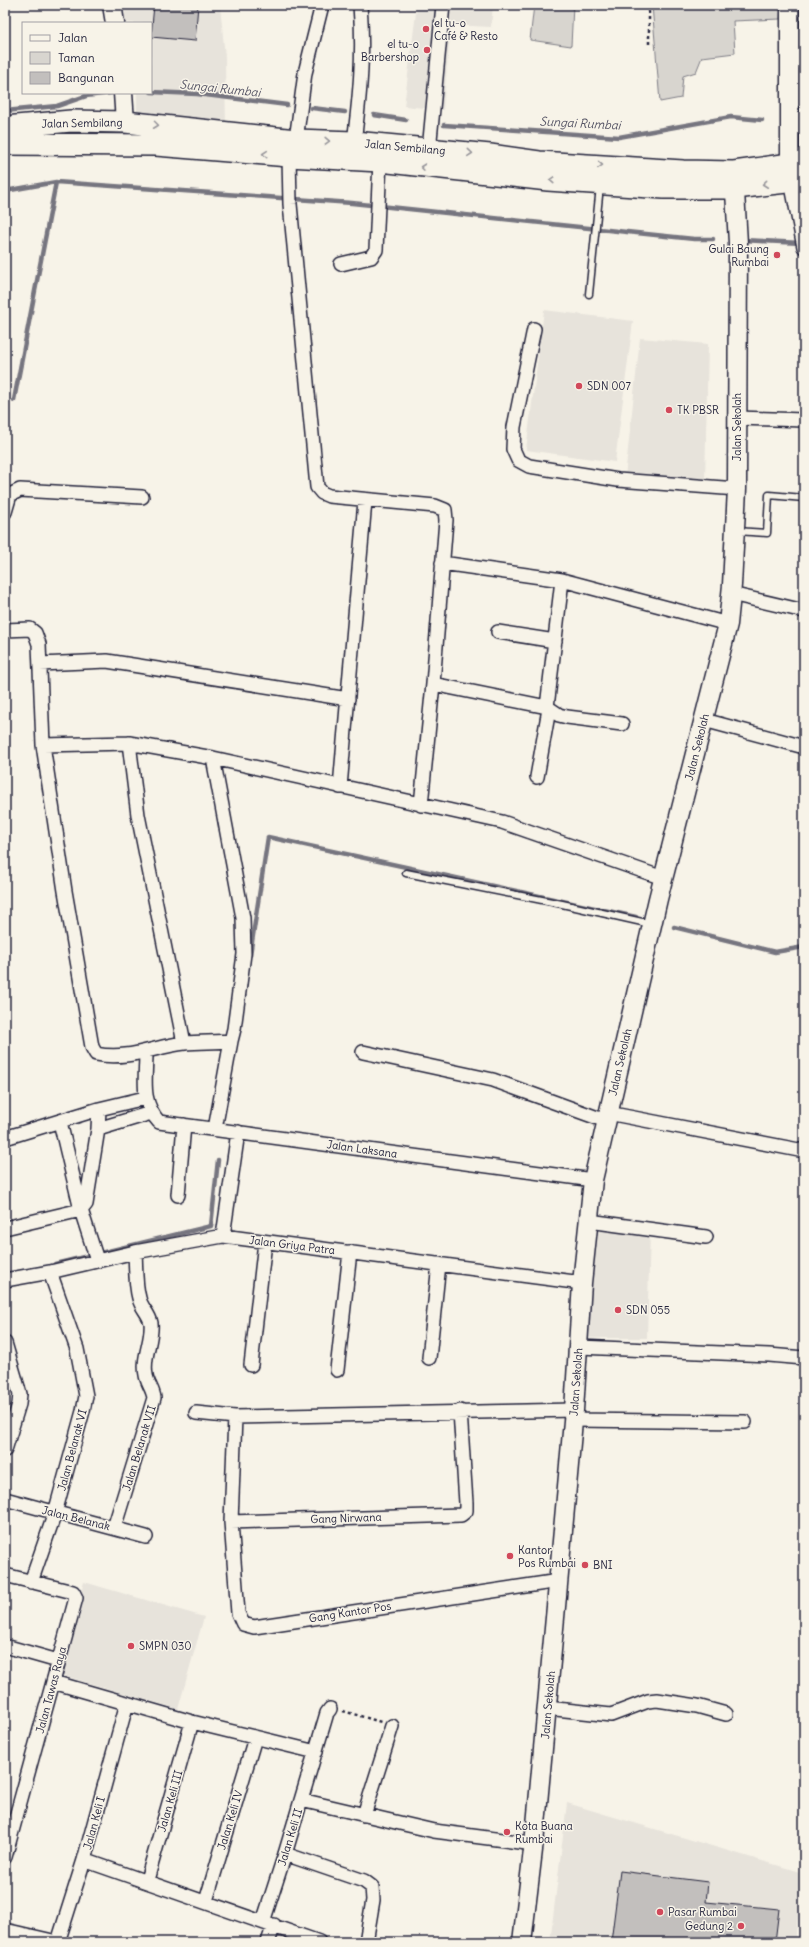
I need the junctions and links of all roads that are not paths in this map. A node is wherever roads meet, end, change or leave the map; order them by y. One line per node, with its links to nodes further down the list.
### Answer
1 (112, 5): 6 (street)
2 (322, 5): 11 (street)
3 (360, 5): 9 (street)
4 (443, 5): 12 (street)
5 (790, 5): 14 (street)
6 (115, 22)
7 (124, 107): 8 (main road, Jalan Sembilang); 11 (main road, Jalan Sembilang, one-way to 11)
8 (5, 127)
9 (354, 142): 11 (main road, Jalan Sembilang, one-way to 9); 12 (main road, Jalan Sembilang)
10 (5, 144): 11 (main road, Jalan Sembilang, one-way to 10)
11 (292, 148): 13 (main road, Jalan Sembilang); 26 (street)
12 (430, 150): 15 (main road, Jalan Sembilang, one-way to 15)
13 (380, 161): 16 (main road, Jalan Sembilang, one-way to 13); 18 (street)
14 (797, 172): 15 (main road, Jalan Sembilang); 17 (street)
15 (735, 180): 16 (main road, Jalan Sembilang); 21 (street, Jalan Sekolah)
16 (600, 182): 19 (lane)
17 (803, 241)
18 (341, 264)
19 (589, 294)
20 (534, 329): 23 (street)
21 (737, 418): 22 (street); 23 (street, Jalan Sekolah)
22 (804, 420)
23 (737, 489): 28 (street, Jalan Sekolah)
24 (142, 497): 27 (street)
25 (804, 498): 28 (lane)
26 (365, 500): 29 (street); 39 (street)
27 (5, 512)
28 (735, 531): 31 (street, Jalan Sekolah)
29 (442, 563): 30 (street); 38 (street)
30 (562, 580): 33 (street); 36 (street)
31 (731, 594): 32 (street); 33 (street, Jalan Sekolah)
32 (804, 611)
33 (728, 624): 41 (street, Jalan Sekolah)
34 (5, 630): 37 (street)
35 (498, 632): 36 (street)
36 (554, 641): 40 (street)
37 (40, 664): 39 (street); 44 (street)
38 (433, 684): 40 (street); 49 (street)
39 (348, 699): 48 (street)
40 (548, 708): 42 (street); 47 (street)
41 (704, 720): 45 (street); 51 (street, Jalan Sekolah)
42 (622, 724)
43 (129, 742): 44 (street); 46 (street); 54 (street)
44 (43, 745): 56 (street)
45 (804, 747)
46 (213, 758): 48 (street); 53 (street)
47 (537, 776)
48 (340, 787): 49 (street)
49 (421, 805): 51 (street)
50 (406, 873): 52 (lane)
51 (663, 878): 52 (street, Jalan Sekolah)
52 (653, 922): 60 (street, Jalan Sekolah)
53 (231, 1041): 54 (street); 64 (street)
54 (184, 1043): 56 (street)
55 (363, 1052): 60 (street)
56 (146, 1053): 57 (street)
57 (145, 1098): 58 (street); 59 (street)
58 (98, 1109): 61 (street); 63 (street)
59 (151, 1113): 62 (street, Jalan Laksana); 63 (street)
60 (607, 1117): 67 (street); 68 (street, Jalan Sekolah)
61 (60, 1122): 66 (street); 70 (street)
62 (184, 1125): 64 (street, Jalan Laksana); 69 (street)
63 (98, 1129): 70 (street)
64 (215, 1129): 65 (street, Jalan Laksana)
65 (238, 1132): 68 (street, Jalan Laksana); 73 (street)
66 (5, 1138)
67 (804, 1152)
68 (593, 1180): 71 (street, Jalan Sekolah)
69 (178, 1195)
70 (81, 1210): 72 (street); 78 (street)
71 (589, 1221): 74 (street); 82 (street, Jalan Sekolah)
72 (5, 1228)
73 (223, 1236): 75 (street, Jalan Griya Patra); 76 (street, Jalan Griya Patra)
74 (706, 1237)
75 (265, 1242): 77 (street, Jalan Griya Patra); 87 (street)
76 (136, 1252): 78 (street, Jalan Griya Patra); 98 (street, Jalan Belanak VII)
77 (350, 1252): 79 (street, Jalan Griya Patra); 88 (street)
78 (96, 1255): 80 (street, Jalan Griya Patra)
79 (439, 1264): 82 (street, Jalan Griya Patra); 85 (street)
80 (50, 1272): 81 (street, Jalan Griya Patra); 96 (street, Jalan Belanak VI)
81 (5, 1280)
82 (582, 1283): 84 (street, Jalan Sekolah)
83 (5, 1343): 94 (street)
84 (579, 1347): 86 (street); 91 (street, Jalan Sekolah)
85 (429, 1358)
86 (804, 1358)
87 (251, 1365)
88 (337, 1370)
89 (460, 1411): 91 (street); 92 (street); 97 (street, Gang Nirwana)
90 (196, 1413): 92 (street)
91 (574, 1415): 93 (street); 101 (street, Jalan Sekolah)
92 (235, 1417): 97 (street)
93 (745, 1422)
94 (5, 1450)
95 (5, 1499): 96 (street, Jalan Belanak)
96 (54, 1513): 98 (street, Jalan Belanak); 102 (street, Jalan Belanak VI)
97 (231, 1522): 101 (street, Gang Kantor Pos)
98 (114, 1528): 99 (street, Jalan Belanak)
99 (146, 1537)
100 (5, 1575): 102 (street, Jalan Tawas Raya)
101 (559, 1581): 107 (street, Jalan Sekolah)
102 (31, 1582): 104 (street, Jalan Tawas Raya)
103 (5, 1646): 104 (street)
104 (58, 1661): 105 (street, Jalan Tawas Raya)
105 (53, 1682): 106 (street); 117 (street, Jalan Tawas Raya)
106 (126, 1703): 110 (street); 119 (street, Jalan Keli I)
107 (547, 1708): 109 (street); 116 (street, Jalan Sekolah)
108 (330, 1709): 113 (street, Jalan Keli II)
109 (726, 1714)
110 (192, 1722): 112 (street); 120 (street, Jalan Keli III)
111 (392, 1726): 115 (street)
112 (255, 1738): 113 (street); 121 (street, Jalan Keli IV)
113 (316, 1752): 114 (street, Jalan Keli II)
114 (301, 1800): 115 (street); 118 (street, Jalan Keli II)
115 (364, 1815): 116 (street)
116 (534, 1844): 128 (street, Jalan Sekolah)
117 (6, 1852)
118 (285, 1854): 122 (street, Jalan Keli II); 127 (street)
119 (84, 1860): 120 (street); 124 (street, Jalan Keli I)
120 (147, 1880): 121 (street)
121 (206, 1901): 122 (street)
122 (269, 1923): 125 (street, Jalan Keli II); 126 (street)
123 (5, 1930): 124 (street)
124 (58, 1942)
125 (268, 1942)
126 (319, 1942)
127 (366, 1942)
128 (522, 1942)

